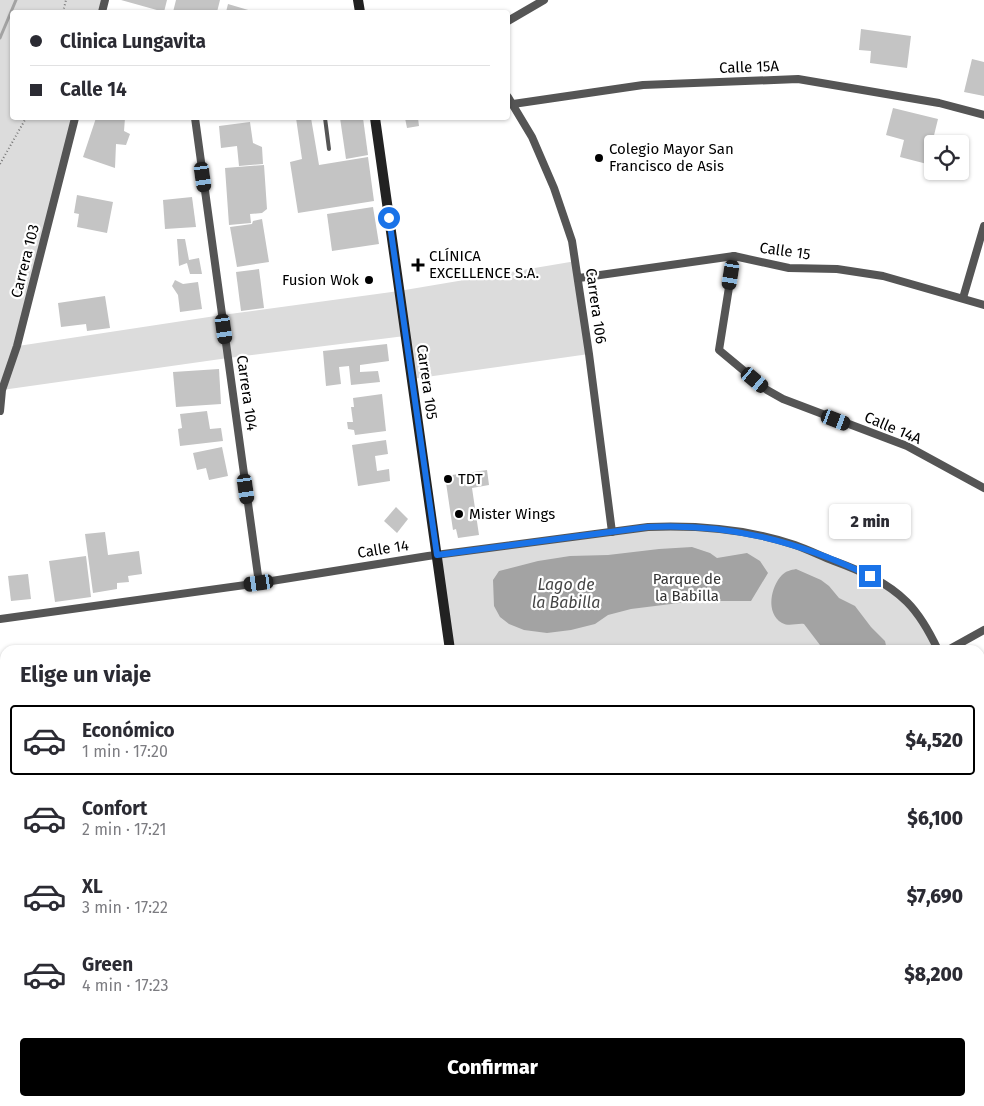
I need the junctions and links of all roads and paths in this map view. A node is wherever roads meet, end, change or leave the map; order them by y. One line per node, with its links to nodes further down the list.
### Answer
1 (544, 0): 2 (street)
2 (510, 20)
3 (510, 100): 4 (street, Carrera 106)
4 (513, 104): 5 (street, Calle 15A); 15 (street, Carrera 106)
5 (984, 116)
6 (25, 120): 12 (path)
7 (74, 120): 18 (street, Carrera 103)
8 (195, 120): 22 (street, Carrera 104)
9 (325, 120): 11 (lane)
10 (375, 120): 21 (main road, Carrera 105)
11 (328, 149)
12 (0, 164)
13 (984, 226): 16 (street)
14 (734, 256): 15 (street, Calle 15); 16 (street, Calle 15); 19 (street, Calle 14A)
15 (579, 278): 20 (street, Carrera 106)
16 (963, 298): 17 (street, Calle 15)
17 (984, 305)
18 (0, 410)
19 (984, 488)
20 (612, 532): 21 (street, Calle 14); 26 (street, Calle 14)
21 (437, 555): 22 (street, Calle 14); 25 (main road, Carrera 105)
22 (259, 583): 23 (street, Calle 14)
23 (0, 619)
24 (984, 630): 27 (street)
25 (449, 645)
26 (936, 645)
27 (957, 645)

